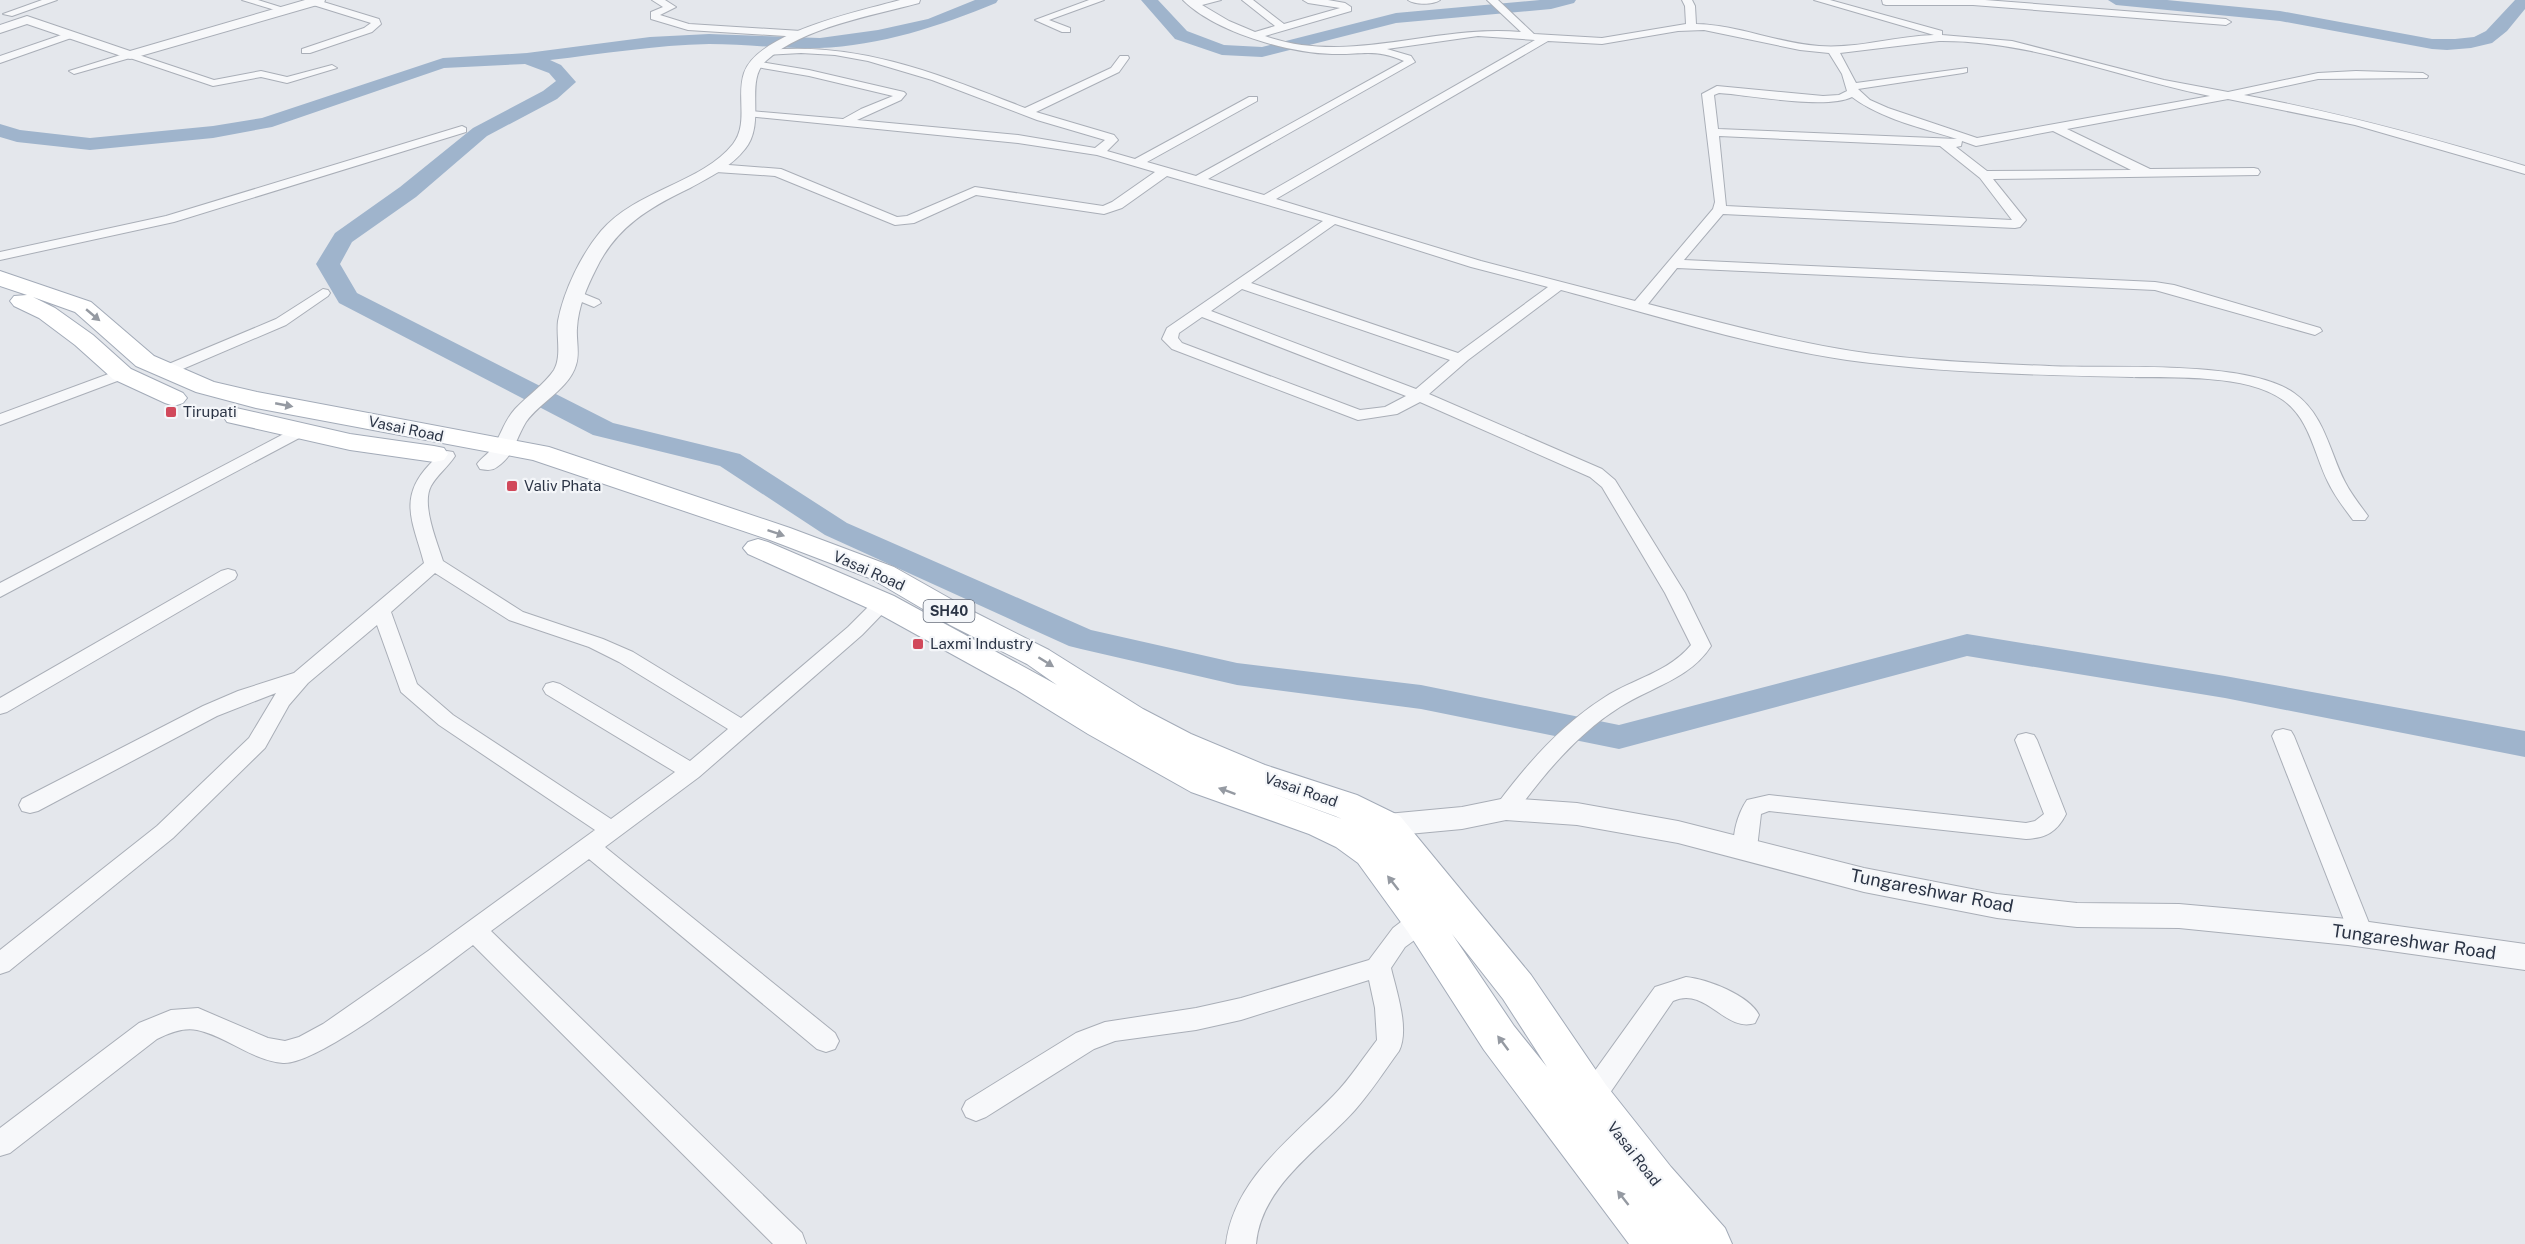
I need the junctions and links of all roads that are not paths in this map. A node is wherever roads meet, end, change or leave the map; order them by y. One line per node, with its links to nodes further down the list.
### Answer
1 (52, 0): 18 (street)
2 (247, 0): 17 (street)
3 (657, 0): 26 (street)
4 (914, 0): 26 (street)
5 (1099, 0): 25 (street)
6 (1216, 0): 14 (street)
7 (1247, 0): 22 (street)
8 (1308, 0): 22 (street)
9 (1413, 0): 10 (street)
10 (1436, 0)
11 (1687, 0): 23 (street)
12 (1819, 0): 20 (street)
13 (316, 1): 17 (street); 34 (street)
14 (1190, 1): 29 (street)
15 (1884, 1): 20 (street); 21 (street)
16 (1496, 3): 27 (street)
17 (285, 10): 36 (street)
18 (4, 13): 19 (street)
19 (27, 20): 24 (street); 28 (street)
20 (1892, 20): 31 (street)
21 (2226, 22)
22 (1282, 27): 29 (street)
23 (1691, 27): 30 (street); 33 (street)
24 (0, 28)
25 (1066, 30)
26 (800, 34): 35 (street)
27 (1529, 34): 30 (street); 32 (street)
28 (70, 35): 36 (street); 38 (street)
29 (1256, 35): 32 (street)
30 (1548, 37): 66 (street)
31 (1954, 38): 33 (street); 45 (street)
32 (1372, 47): 65 (street)
33 (1833, 50): 44 (street)
34 (306, 51)
35 (771, 52): 39 (street); 47 (street)
36 (130, 55): 40 (street); 42 (street)
37 (1124, 58): 47 (street)
38 (0, 60)
39 (755, 64): 48 (street); 50 (street)
40 (332, 68)
41 (1963, 70): 44 (street)
42 (74, 71)
43 (2423, 76): 45 (street)
44 (1852, 90): 53 (street); 55 (street)
45 (2226, 96): 51 (street); 60 (street)
46 (1253, 99): 58 (street)
47 (1026, 112): 49 (street)
48 (751, 114): 50 (street); 59 (street)
49 (1048, 120): 54 (street); 57 (street)
50 (845, 123): 54 (street)
51 (2054, 127): 55 (street); 63 (street)
52 (462, 130): 69 (street)
53 (1714, 132): 56 (street); 67 (street)
54 (1018, 139): 57 (street)
55 (1976, 142): 56 (street)
56 (1944, 143): 64 (street)
57 (1098, 152): 58 (street)
58 (1136, 163): 61 (street)
59 (716, 168): 61 (street); 76 (street)
60 (2525, 170)
61 (1164, 172): 65 (street)
62 (2254, 172): 63 (street)
63 (2150, 173): 64 (street)
64 (1984, 175): 67 (street)
65 (1196, 181): 66 (street)
66 (1265, 200): 68 (street)
67 (1719, 210): 70 (street)
68 (1335, 219): 72 (street); 73 (street)
69 (0, 256)
70 (1674, 264): 78 (street); 80 (street)
71 (0, 278): 82 (main road, Vasai Road / SH40, one-way to 82)
72 (1240, 284): 79 (street); 81 (street)
73 (1559, 285): 78 (street); 81 (street)
74 (322, 293): 82 (street)
75 (0, 294): 83 (main road, Vasai Road / SH40)
76 (577, 295): 77 (street); 88 (street)
77 (594, 303)
78 (1640, 305): 89 (street)
79 (1201, 312): 84 (street); 84 (street)
80 (2315, 331)
81 (1461, 359): 84 (street)
82 (165, 371): 88 (main road, Vasai Road / SH40, one-way to 88)
83 (122, 374): 85 (street); 86 (main road, Vasai Road / SH40)
84 (1420, 396): 103 (street)
85 (0, 420)
86 (297, 432): 87 (main road, Vasai Road / SH40); 92 (street)
87 (447, 456): 88 (main road, Vasai Road / SH40); 90 (street)
88 (496, 456): 93 (main road, Vasai Road / SH40); 104 (main road, Vasai Road / SH40, one-way to 104)
89 (2359, 516)
90 (434, 564): 94 (street); 98 (street)
91 (228, 575): 97 (street)
92 (0, 591)
93 (883, 603): 98 (street); 106 (main road, Vasai Road / SH40, one-way to 93)
94 (381, 610): 95 (street); 105 (street)
95 (301, 678): 102 (street); 113 (street)
96 (554, 689): 101 (street)
97 (0, 707)
98 (742, 728): 101 (street)
99 (2283, 736): 111 (street)
100 (2026, 740): 108 (street)
101 (691, 772): 105 (street)
102 (30, 805)
103 (1506, 809): 104 (street, Tungareshwar Road); 108 (street, Tungareshwar Road)
104 (1387, 825): 106 (street, Tungareshwar Road); 117 (main road, Vasai Road / SH40)
105 (611, 830): 107 (street)
106 (1346, 836): 109 (main road, Vasai Road / SH40, one-way to 106)
107 (588, 846): 110 (street); 116 (street)
108 (1744, 848): 111 (street, Tungareshwar Road)
109 (1422, 921): 114 (street); 122 (main road, Vasai Road / SH40, one-way to 109)
110 (474, 930): 119 (street); 120 (street)
111 (2361, 933): 112 (street, Tungareshwar Road)
112 (2525, 957)
113 (0, 964)
114 (1378, 967): 118 (street); 121 (street)
115 (1746, 1015): 117 (street)
116 (826, 1041)
117 (1591, 1098): 123 (main road, Vasai Road / SH40)
118 (976, 1109)
119 (0, 1144)
120 (792, 1243)
121 (1241, 1244)
122 (1658, 1244)
123 (1708, 1244)

